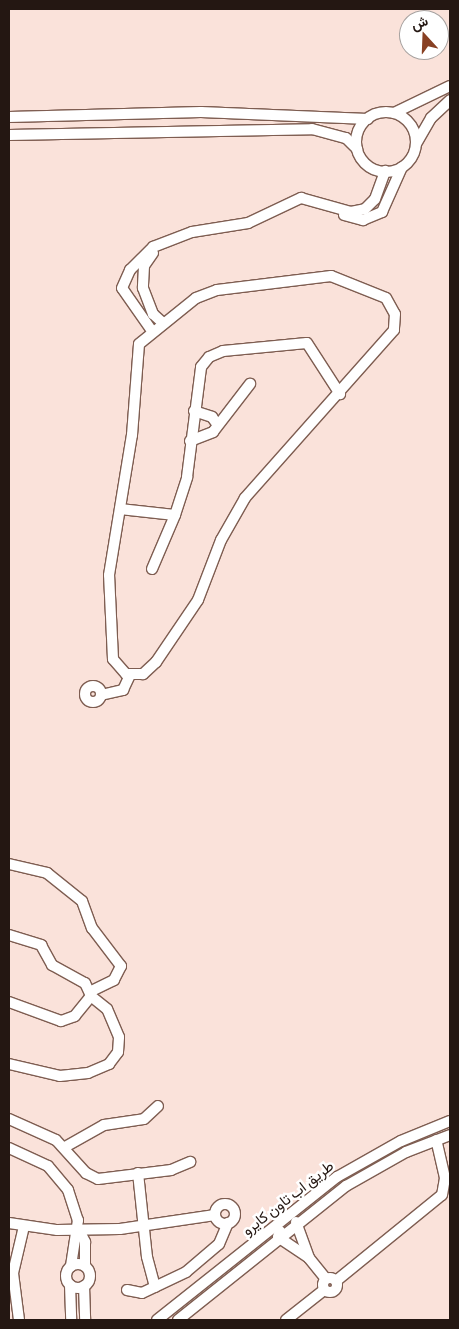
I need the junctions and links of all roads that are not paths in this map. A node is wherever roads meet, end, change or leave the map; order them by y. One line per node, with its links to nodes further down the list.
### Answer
1 (450, 86): 4 (street)
2 (450, 100): 11 (street)
3 (212, 113): 5 (street); 7 (street); 8 (street)
4 (394, 113): 7 (street); 11 (street)
5 (101, 114): 6 (street); 9 (street)
6 (9, 116)
7 (368, 118): 12 (street)
8 (211, 130): 9 (street); 12 (street)
9 (100, 132): 10 (street)
10 (9, 135)
11 (416, 145): 13 (street)
12 (357, 149): 14 (street)
13 (402, 167): 15 (street); 18 (street)
14 (374, 169): 15 (street); 16 (street)
15 (385, 171): 16 (street)
16 (377, 189): 17 (street)
17 (360, 210): 18 (street); 19 (street)
18 (367, 219): 20 (street)
19 (126, 277): 20 (street); 22 (street)
20 (143, 277): 21 (street)
21 (147, 301): 22 (street); 23 (street)
22 (135, 308): 24 (street)
23 (163, 323): 24 (street); 26 (street)
24 (152, 331): 30 (street)
25 (250, 384): 28 (street)
26 (340, 394): 27 (street); 33 (street)
27 (194, 411): 28 (street); 29 (street)
28 (217, 424): 29 (street)
29 (190, 441): 31 (street)
30 (120, 509): 31 (street); 33 (street)
31 (175, 515): 32 (street)
32 (152, 569)
33 (130, 675): 34 (street)
34 (101, 695)
35 (9, 864): 37 (street)
36 (9, 934): 37 (street)
37 (91, 994): 38 (street); 39 (street)
38 (9, 1002)
39 (9, 1064)
40 (158, 1106): 45 (street)
41 (9, 1119): 45 (street)
42 (450, 1122): 49 (street, طريق اب تاون كايرو)
43 (450, 1135): 44 (street, طريق اب تاون كايرو)
44 (432, 1141): 51 (street, طريق اب تاون كايرو); 62 (street)
45 (64, 1147): 48 (street)
46 (9, 1148): 56 (street)
47 (190, 1162): 48 (street)
48 (138, 1173): 55 (street)
49 (312, 1194): 57 (street); 70 (street, طريق اب تاون كايرو)
50 (215, 1216): 53 (street); 53 (street); 55 (street)
51 (296, 1222): 57 (street, طريق اب تاون كايرو); 58 (street)
52 (9, 1223): 54 (street)
53 (228, 1223): 65 (street)
54 (24, 1226): 56 (street); 61 (street)
55 (142, 1227): 56 (street); 65 (street)
56 (78, 1228): 59 (street); 60 (street)
57 (278, 1237): 58 (street); 71 (street, طريق اب تاون كايرو)
58 (309, 1258): 62 (street)
59 (71, 1266): 60 (street); 63 (street)
60 (85, 1266): 64 (street)
61 (11, 1280): 67 (street)
62 (329, 1283): 72 (street)
63 (70, 1285): 64 (street); 68 (street)
64 (84, 1286): 69 (street)
65 (155, 1287): 66 (street)
66 (127, 1290)
67 (19, 1320)
68 (71, 1320)
69 (85, 1320)
70 (157, 1320)
71 (178, 1320)
72 (286, 1320)

